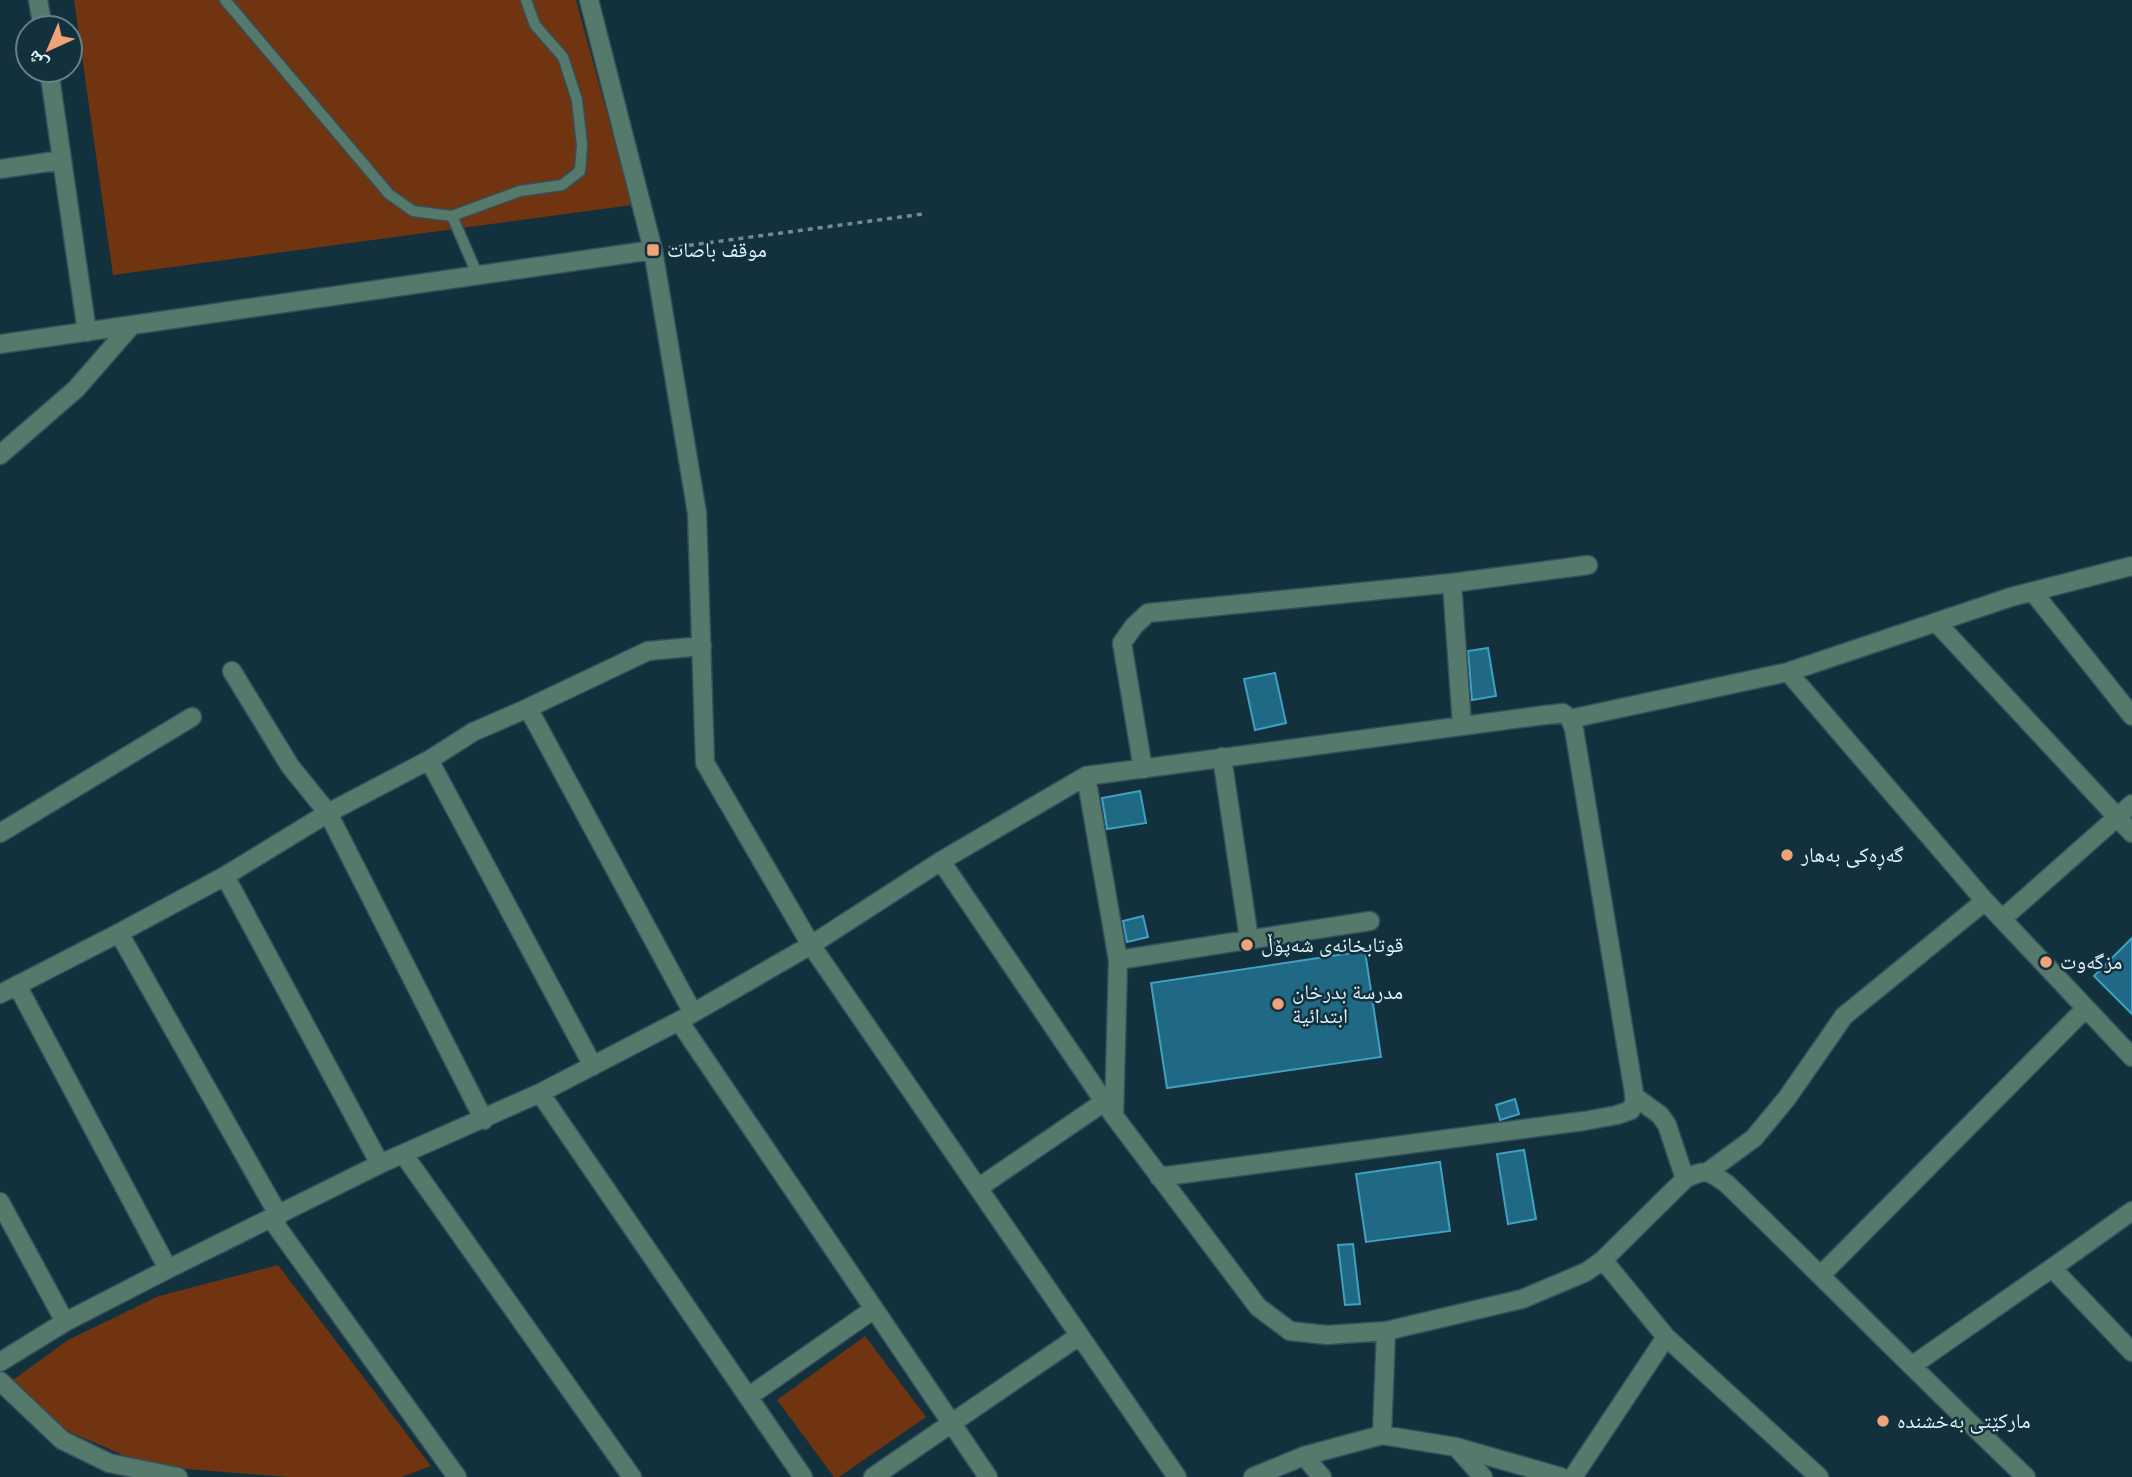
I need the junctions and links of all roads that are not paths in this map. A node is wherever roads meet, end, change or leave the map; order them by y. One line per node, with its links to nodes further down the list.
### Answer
1 (225, 0): 7 (lane)
2 (526, 0): 7 (lane)
3 (589, 0): 8 (street)
4 (51, 84): 5 (street)
5 (62, 160): 6 (street); 11 (street)
6 (0, 169)
7 (452, 216): 9 (lane)
8 (653, 250): 9 (street); 19 (street)
9 (478, 276): 10 (street)
10 (131, 326): 11 (street); 13 (street)
11 (87, 332): 12 (street)
12 (0, 344)
13 (0, 455)
14 (1588, 565): 16 (street)
15 (2132, 566): 17 (street)
16 (1452, 583): 26 (street); 29 (street)
17 (2033, 592): 18 (street); 23 (street)
18 (1936, 622): 21 (street); 33 (street)
19 (702, 646): 22 (street); 43 (street)
20 (232, 671): 32 (street)
21 (1788, 672): 25 (street); 38 (street)
22 (528, 708): 28 (street); 48 (street)
23 (2132, 716)
24 (192, 717): 34 (street)
25 (1570, 719): 26 (street); 52 (street)
26 (1462, 726): 27 (street)
27 (1222, 757): 29 (street); 42 (street)
28 (429, 760): 32 (street); 50 (street)
29 (1143, 769): 30 (street)
30 (1086, 776): 36 (street); 44 (street)
31 (2132, 804): 33 (street)
32 (328, 813): 37 (street); 54 (street)
33 (2117, 817): 35 (street); 39 (street)
34 (0, 833)
35 (2132, 833)
36 (941, 860): 43 (street); 53 (street)
37 (225, 876): 41 (street); 56 (street)
38 (1985, 901): 39 (street); 57 (street)
39 (2002, 919): 47 (street)
40 (1370, 921): 42 (street)
41 (120, 933): 45 (street); 63 (street)
42 (1249, 939): 44 (street)
43 (811, 945): 48 (street); 60 (street)
44 (1118, 960): 53 (street)
45 (17, 985): 46 (street); 66 (street)
46 (0, 994)
47 (2086, 1008): 49 (street); 67 (street)
48 (686, 1017): 50 (street); 68 (street)
49 (2132, 1057)
50 (593, 1066): 51 (street)
51 (540, 1093): 54 (street); 77 (street)
52 (1634, 1096): 58 (street); 59 (street)
53 (1109, 1109): 58 (street); 60 (street)
54 (484, 1120): 55 (street)
55 (404, 1155): 56 (street); 85 (street)
56 (380, 1164): 63 (street)
57 (1709, 1171): 59 (street); 67 (street)
58 (1159, 1177): 70 (street)
59 (1685, 1178): 64 (street)
60 (978, 1188): 71 (street)
61 (0, 1202): 69 (street)
62 (2132, 1211): 65 (street)
63 (275, 1218): 66 (street); 84 (street)
64 (1603, 1260): 70 (street); 72 (street)
65 (2052, 1268): 73 (street); 75 (street)
66 (169, 1269): 69 (street)
67 (1821, 1275): 75 (street)
68 (874, 1309): 77 (street); 78 (street)
69 (65, 1322): 74 (street)
70 (1386, 1331): 79 (street)
71 (1079, 1336): 78 (street); 89 (street)
72 (1666, 1337): 94 (street); 95 (street)
73 (2132, 1352)
74 (0, 1362)
75 (1913, 1365): 96 (street)
76 (0, 1381): 82 (street)
77 (748, 1397): 86 (street)
78 (952, 1423): 87 (street); 88 (street)
79 (1382, 1435): 80 (street); 81 (street)
80 (1456, 1447): 92 (street); 93 (street)
81 (1304, 1457): 90 (street); 91 (street)
82 (110, 1470): 83 (street)
83 (178, 1477)
84 (457, 1477)
85 (632, 1477)
86 (803, 1477)
87 (873, 1477)
88 (988, 1477)
89 (1177, 1477)
90 (1253, 1477)
91 (1322, 1477)
92 (1483, 1477)
93 (1561, 1477)
94 (1573, 1477)
95 (1819, 1477)
96 (2026, 1477)

